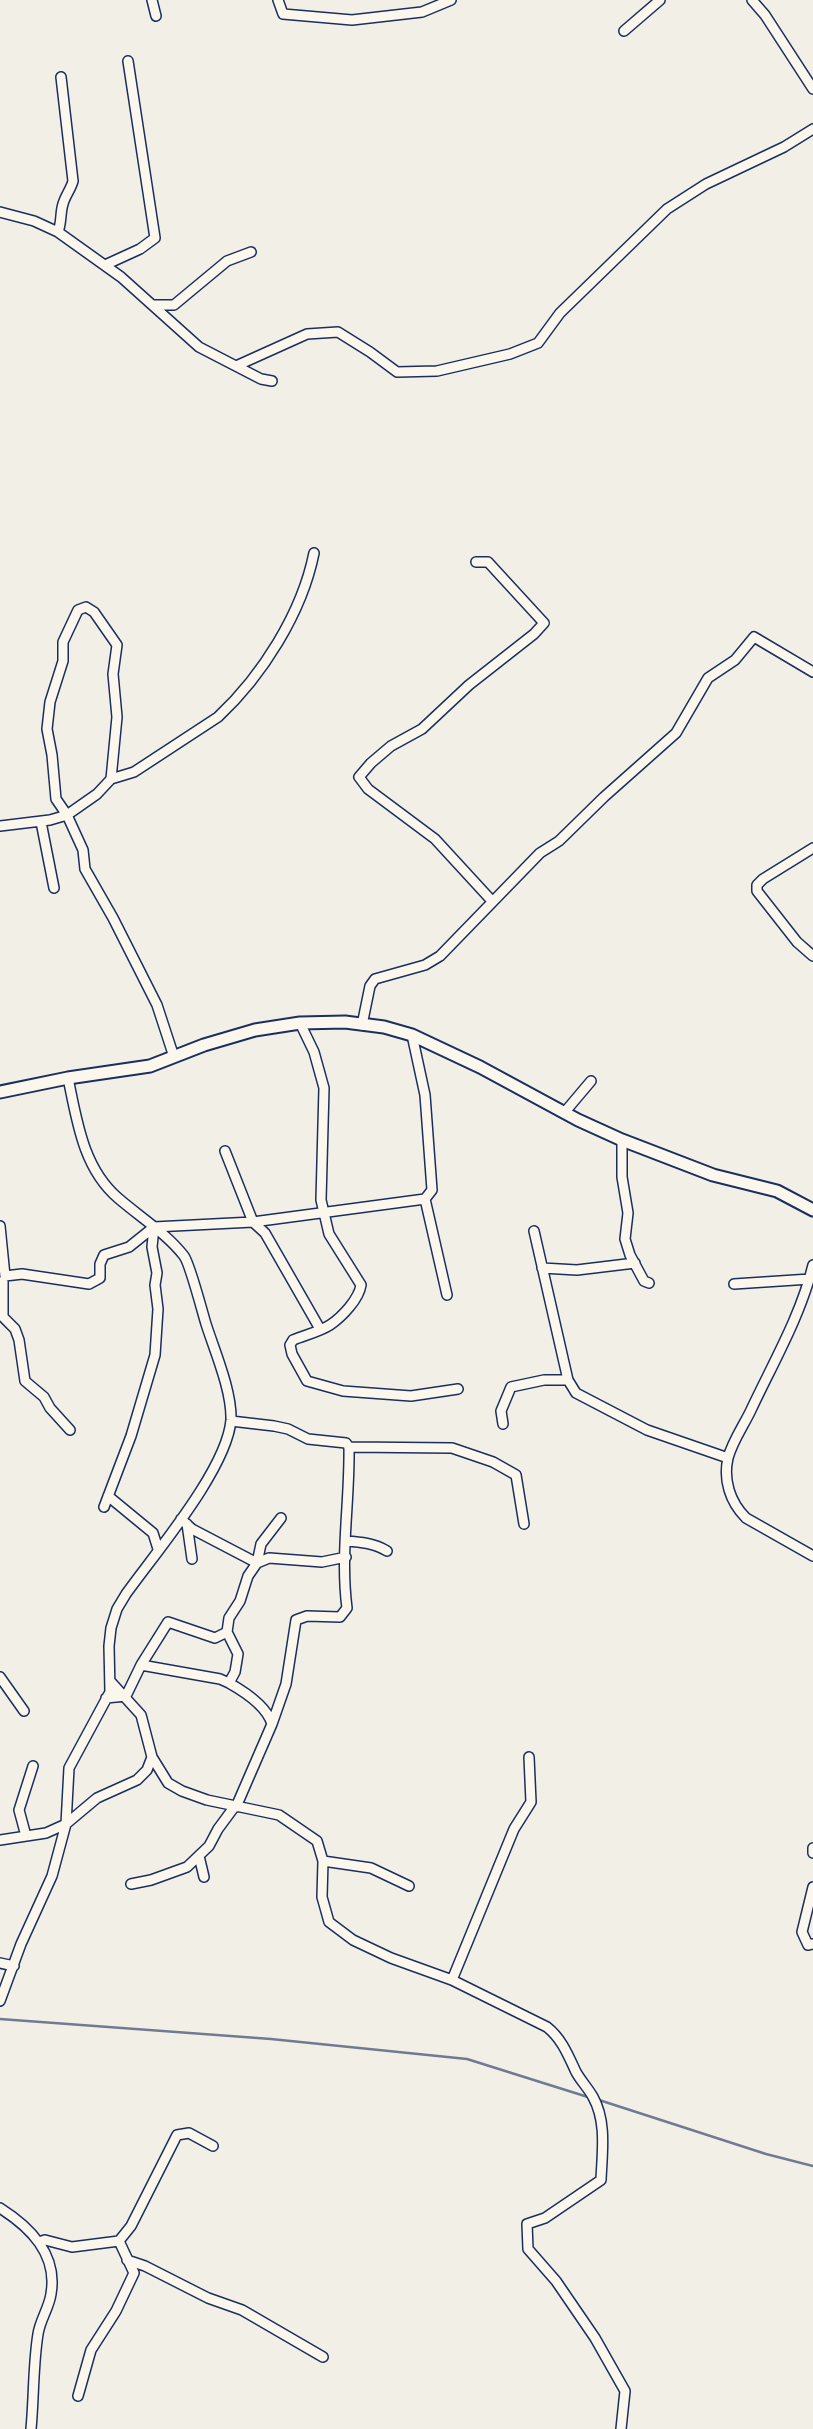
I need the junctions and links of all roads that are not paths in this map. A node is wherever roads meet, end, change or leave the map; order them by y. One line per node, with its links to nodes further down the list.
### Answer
1 (152, 0): 6 (street)
2 (278, 0): 3 (street)
3 (451, 0)
4 (660, 0): 7 (street)
5 (752, 0): 10 (street)
6 (156, 16)
7 (624, 31)
8 (128, 61): 15 (street)
9 (60, 77): 13 (street)
10 (813, 89)
11 (813, 129): 17 (street)
12 (0, 212): 13 (street)
13 (58, 232): 15 (street)
14 (250, 252): 16 (street)
15 (105, 266): 16 (street)
16 (153, 305): 17 (street)
17 (236, 366): 18 (street)
18 (272, 381)
19 (314, 553): 22 (street)
20 (476, 562): 28 (street)
21 (813, 672): 28 (street)
22 (111, 779): 23 (street); 23 (street)
23 (67, 815): 24 (street); 33 (street)
24 (41, 822): 25 (street); 27 (street)
25 (0, 826)
26 (813, 848): 29 (street)
27 (54, 888)
28 (492, 901): 31 (street)
29 (813, 956)
30 (300, 1023): 31 (street); 33 (street); 42 (street)
31 (362, 1024): 32 (street)
32 (412, 1035): 37 (street); 40 (street)
33 (174, 1057): 34 (street)
34 (68, 1078): 36 (street); 45 (street)
35 (591, 1081): 37 (street)
36 (0, 1092)
37 (564, 1113): 38 (street)
38 (622, 1140): 41 (street); 47 (street)
39 (225, 1151): 43 (street)
40 (425, 1199): 42 (street); 54 (street)
41 (813, 1210)
42 (324, 1212): 43 (street); 55 (street)
43 (253, 1222): 45 (street); 55 (street)
44 (0, 1226): 51 (street)
45 (154, 1227): 51 (street); 58 (street); 63 (street)
46 (534, 1231): 49 (street)
47 (635, 1263): 49 (street); 52 (street)
48 (813, 1267): 50 (street)
49 (542, 1268): 56 (street)
50 (810, 1279): 53 (street); 62 (street)
51 (3, 1280): 60 (street)
52 (649, 1283)
53 (734, 1284)
54 (447, 1295)
55 (320, 1329): 57 (street)
56 (568, 1380): 59 (street); 62 (street)
57 (458, 1389)
58 (231, 1421): 61 (street); 66 (street)
59 (503, 1424)
60 (70, 1430)
61 (349, 1447): 67 (street); 68 (street)
62 (728, 1458): 71 (street)
63 (108, 1496): 64 (street); 69 (street)
64 (104, 1506)
65 (281, 1518): 74 (street)
66 (184, 1521): 69 (street); 73 (street); 74 (street)
67 (524, 1524)
68 (346, 1541): 70 (street); 72 (street)
69 (158, 1549): 78 (street)
70 (387, 1551)
71 (813, 1556)
72 (346, 1557): 74 (street); 83 (street)
73 (192, 1559)
74 (257, 1563): 75 (street)
75 (227, 1632): 76 (street); 79 (street)
76 (141, 1665): 79 (street); 80 (street)
77 (0, 1677): 82 (street)
78 (111, 1682): 80 (street); 81 (street)
79 (229, 1683): 83 (street)
80 (126, 1696): 81 (street); 84 (street)
81 (106, 1698): 88 (street)
82 (24, 1711)
83 (272, 1724): 87 (street)
84 (152, 1757): 87 (street); 88 (street)
85 (529, 1757): 102 (street)
86 (34, 1766): 89 (street)
87 (236, 1806): 93 (street); 94 (street)
88 (66, 1824): 89 (street); 101 (street)
89 (26, 1836): 90 (street)
90 (0, 1840)
91 (813, 1848): 92 (street)
92 (813, 1853)
93 (199, 1856): 95 (street); 96 (street)
94 (323, 1861): 97 (street); 102 (street)
95 (204, 1877)
96 (131, 1884)
97 (410, 1886)
98 (813, 1886): 99 (street)
99 (813, 1944)
100 (0, 1963): 101 (street)
101 (14, 1966): 103 (street)
102 (452, 1980): 112 (street)
103 (0, 2001)
104 (213, 2146): 106 (street)
105 (0, 2208): 107 (street)
106 (119, 2241): 107 (street); 108 (street)
107 (39, 2242): 111 (street)
108 (127, 2260): 109 (street); 110 (street)
109 (323, 2357)
110 (78, 2396)
111 (31, 2429)
112 (621, 2429)

